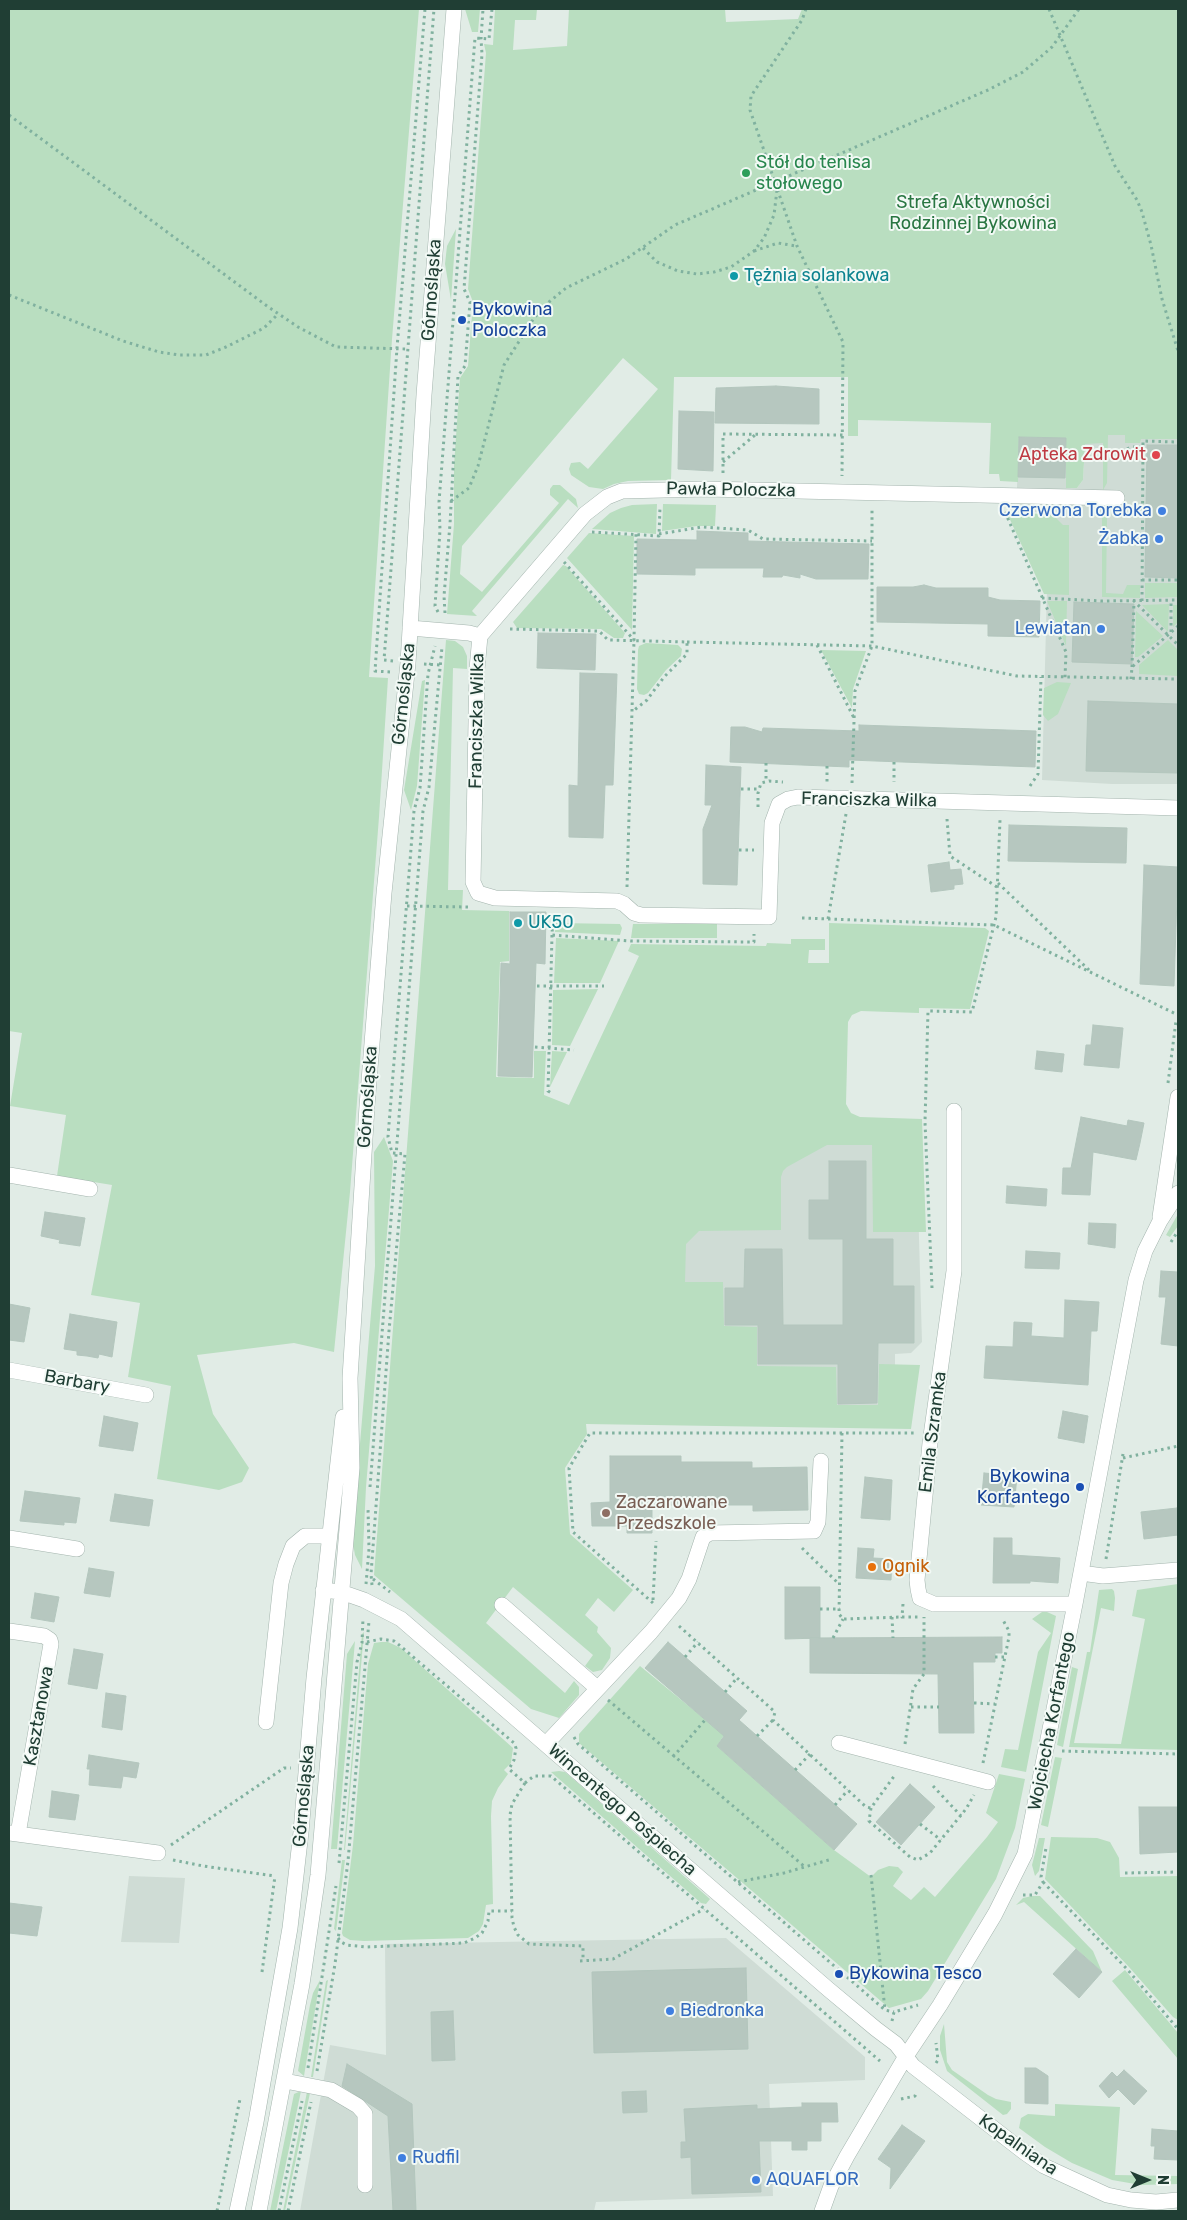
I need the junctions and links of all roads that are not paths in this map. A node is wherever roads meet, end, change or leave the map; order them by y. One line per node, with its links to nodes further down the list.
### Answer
1 (454, 9): 3 (street, Górnośląska)
2 (1117, 498): 4 (street, Pawła Poloczka)
3 (410, 628): 4 (street); 13 (street, Górnośląska)
4 (480, 636): 5 (street, Franciszka Wilka)
5 (1178, 808)
6 (1178, 1097): 11 (street)
7 (954, 1111): 23 (street, Emila Szramka)
8 (9, 1175): 9 (street)
9 (90, 1189)
10 (1178, 1193): 11 (street, Wojciecha Korfantego)
11 (1160, 1221): 20 (street, Wojciecha Korfantego)
12 (9, 1370): 14 (street, Barbary)
13 (350, 1378): 16 (street, Górnośląska); 22 (street, Górnośląska)
14 (146, 1395)
15 (821, 1461): 26 (street)
16 (329, 1536): 21 (street, Górnośląska); 27 (street)
17 (9, 1538): 18 (street)
18 (78, 1549)
19 (1178, 1570): 20 (street)
20 (1081, 1573): 23 (street, Wojciecha Korfantego)
21 (323, 1590): 22 (street, Wincentego Pośpiecha); 37 (street, Górnośląska)
22 (341, 1592): 29 (street, Wincentego Pośpiecha); 34 (street, Górnośląska)
23 (1075, 1604): 33 (street, Wojciecha Korfantego)
24 (502, 1606): 26 (street)
25 (9, 1631): 31 (street, Kasztanowa)
26 (597, 1688): 29 (street)
27 (266, 1722)
28 (839, 1743): 30 (street)
29 (546, 1744): 33 (street, Wincentego Pośpiecha)
30 (988, 1782)
31 (14, 1833): 32 (street, Kasztanowa)
32 (158, 1853)
33 (906, 2056): 36 (street, Kopalniana); 39 (street, Wojciecha Korfantego)
34 (285, 2081): 35 (street); 38 (street, Górnośląska)
35 (365, 2185)
36 (1178, 2200)
37 (237, 2211)
38 (259, 2211)
39 (822, 2211)

